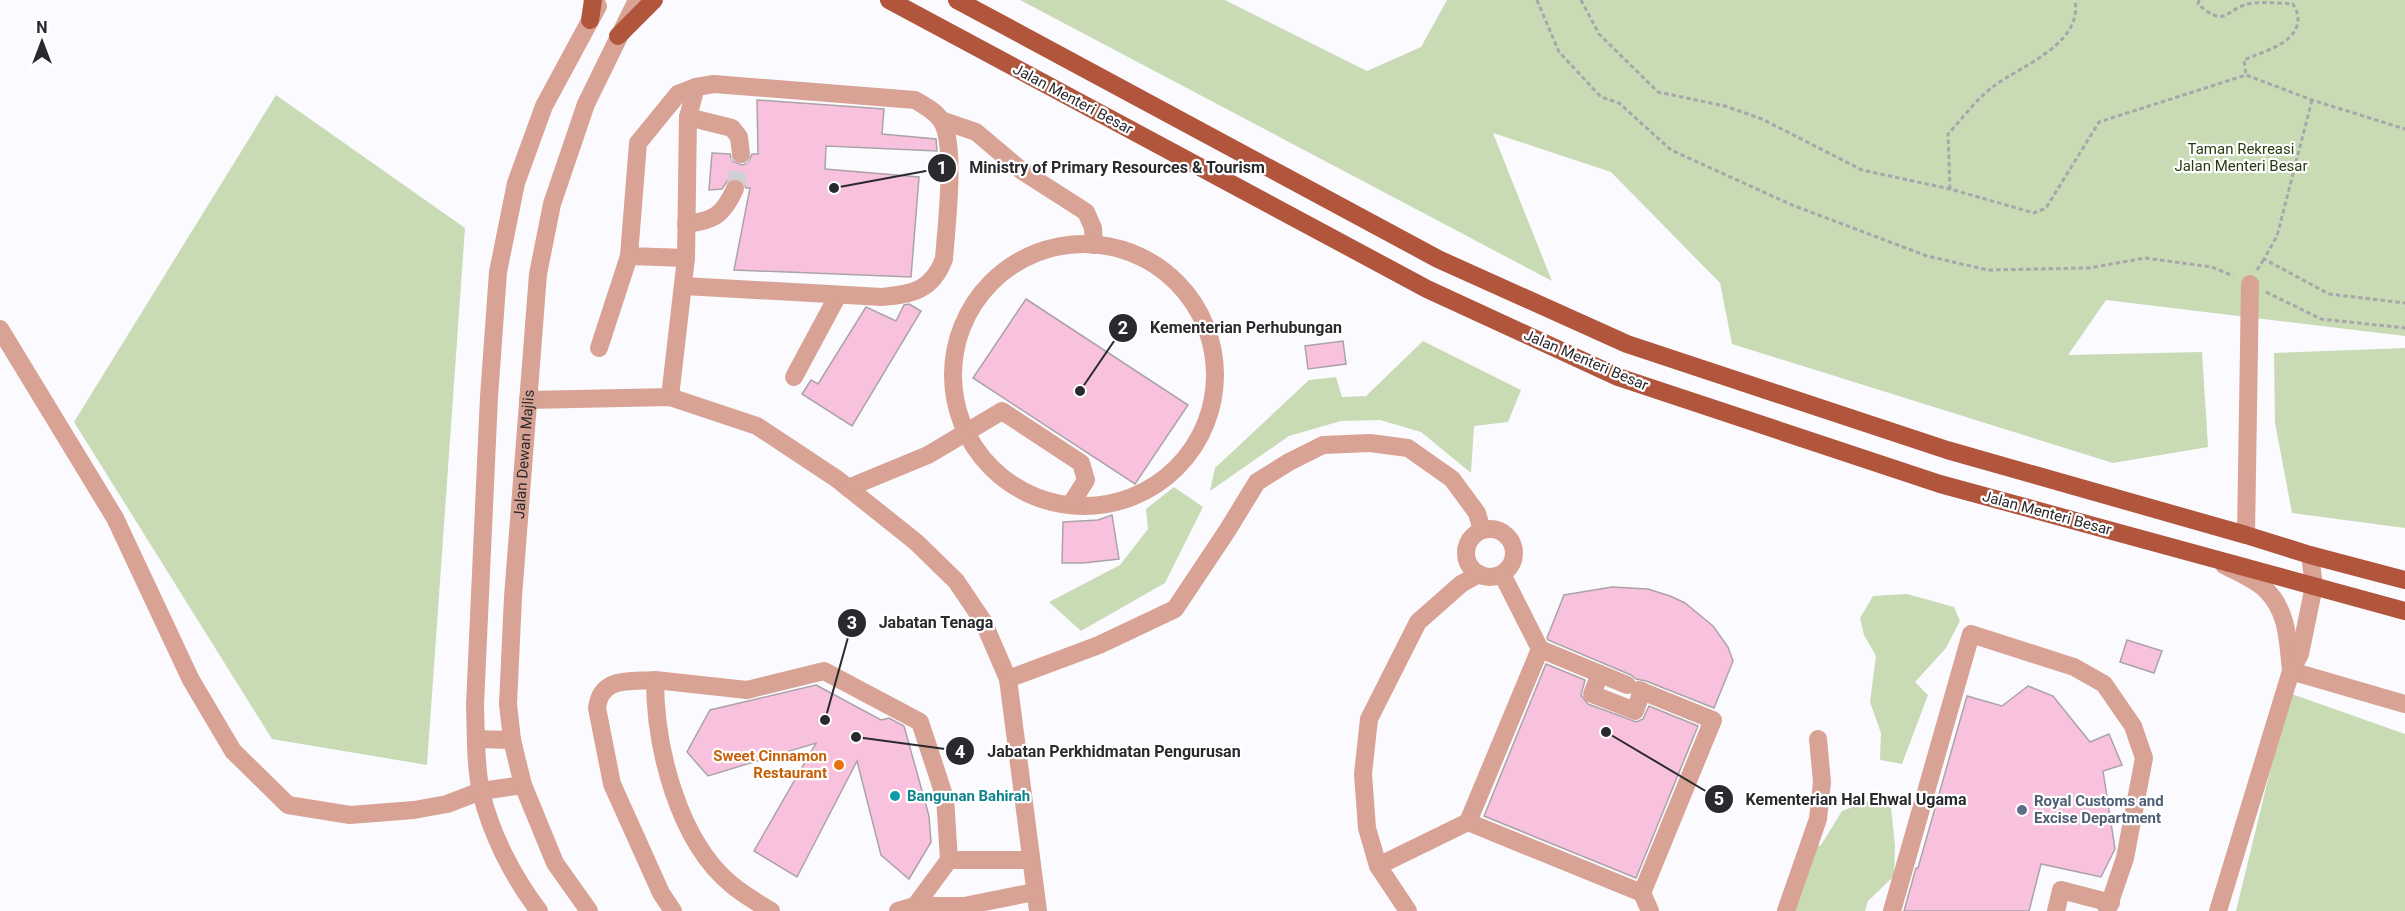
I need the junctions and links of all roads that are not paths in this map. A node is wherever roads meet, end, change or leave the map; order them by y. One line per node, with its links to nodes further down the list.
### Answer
1 (593, 0): 7 (main road)
2 (601, 0): 7 (street)
3 (637, 0): 8 (street, Jalan Dewan Majlis)
4 (654, 0): 8 (main road)
5 (889, 0): 32 (main road, Jalan Menteri Besar)
6 (957, 0): 30 (main road, Jalan Menteri Besar)
7 (590, 20): 45 (street)
8 (618, 36): 25 (street, Jalan Dewan Majlis)
9 (696, 87): 10 (street); 11 (street); 16 (street)
10 (687, 117): 12 (street); 14 (street)
11 (941, 120): 15 (street); 20 (street)
12 (741, 154)
13 (735, 189): 14 (street)
14 (686, 224): 17 (street)
15 (1094, 245): 26 (street); 28 (street)
16 (629, 256): 17 (street); 22 (street)
17 (686, 258): 19 (street)
18 (2250, 284): 30 (street)
19 (684, 286): 20 (street); 24 (street)
20 (838, 295): 23 (street)
21 (0, 329): 49 (street)
22 (599, 348)
23 (794, 377)
24 (670, 397): 25 (street); 27 (street)
25 (528, 400): 47 (street, Jalan Dewan Majlis)
26 (965, 433): 27 (street); 28 (street); 28 (street)
27 (848, 488): 41 (street)
28 (1071, 504)
29 (1482, 530): 33 (street); 34 (street); 41 (street)
30 (2246, 535): 31 (main road, Jalan Menteri Besar)
31 (2310, 555): 35 (main road, Jalan Menteri Besar); 36 (street)
32 (2212, 558): 36 (main road, Jalan Menteri Besar); 39 (street)
33 (1479, 574): 34 (street); 53 (street)
34 (1502, 574): 38 (street)
35 (2405, 580)
36 (2314, 586): 37 (main road, Jalan Menteri Besar); 39 (street)
37 (2405, 611)
38 (1540, 649): 40 (street); 50 (street)
39 (2291, 671): 44 (street); 69 (street)
40 (1600, 674): 43 (street); 43 (street)
41 (1008, 679): 52 (street)
42 (655, 680): 51 (street); 61 (street); 62 (street)
43 (1636, 689): 55 (street)
44 (2405, 704)
45 (476, 739): 47 (street); 49 (street)
46 (1818, 739): 66 (street)
47 (512, 740): 48 (street, Jalan Dewan Majlis)
48 (523, 785): 49 (street); 60 (street, Jalan Dewan Majlis)
49 (481, 791): 59 (street)
50 (1468, 822): 53 (street); 55 (street)
51 (949, 860): 52 (street); 57 (street)
52 (1030, 860): 54 (street)
53 (1378, 866): 64 (street)
54 (1034, 892): 58 (street); 63 (street)
55 (1642, 892): 65 (street)
56 (2109, 907): 67 (street); 68 (street)
57 (906, 909): 58 (street)
58 (965, 909)
59 (539, 911)
60 (589, 911)
61 (673, 911)
62 (771, 911)
63 (1038, 911)
64 (1408, 911)
65 (1650, 911)
66 (1786, 911)
67 (1892, 911)
68 (2056, 911)
69 (2218, 911)

